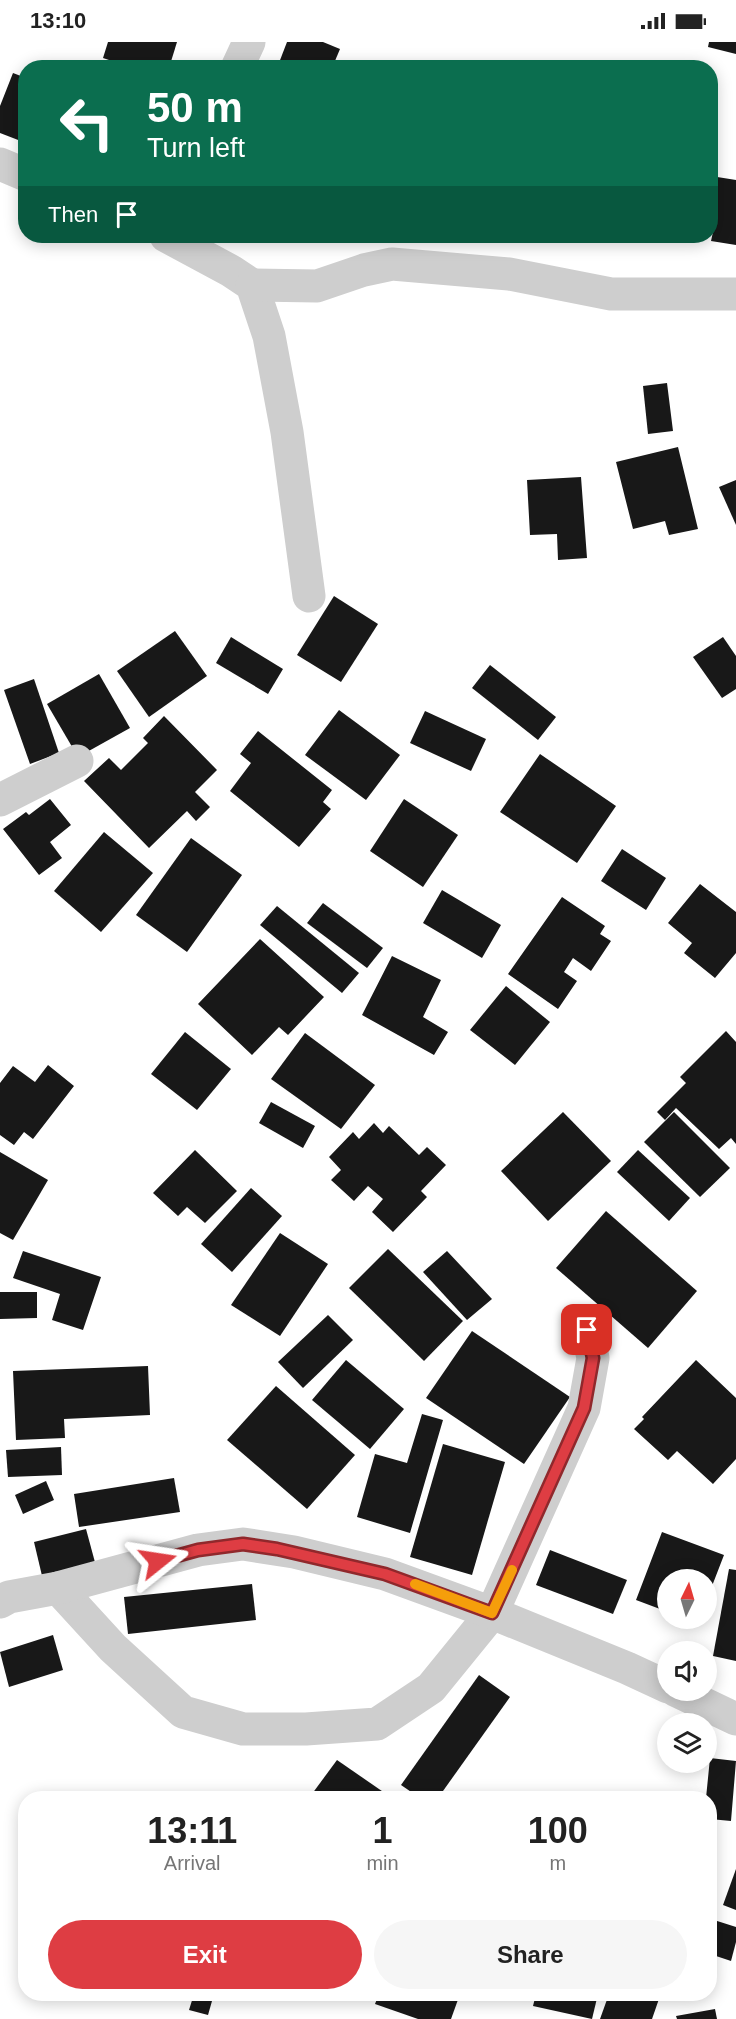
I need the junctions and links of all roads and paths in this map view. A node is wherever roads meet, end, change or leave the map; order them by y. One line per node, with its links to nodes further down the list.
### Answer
1 (249, 42): 2 (street)
2 (241, 60)
3 (0, 164): 4 (street)
4 (18, 172)
5 (179, 243): 6 (street)
6 (252, 285): 7 (street); 8 (street)
7 (736, 294)
8 (309, 596)
9 (77, 761): 10 (street)
10 (0, 800)
11 (587, 1330): 14 (street)
12 (58, 1588): 13 (street); 14 (street); 14 (street)
13 (3, 1595)
14 (492, 1613): 15 (street)
15 (657, 1682)
16 (698, 1701): 17 (street)
17 (736, 1719)

